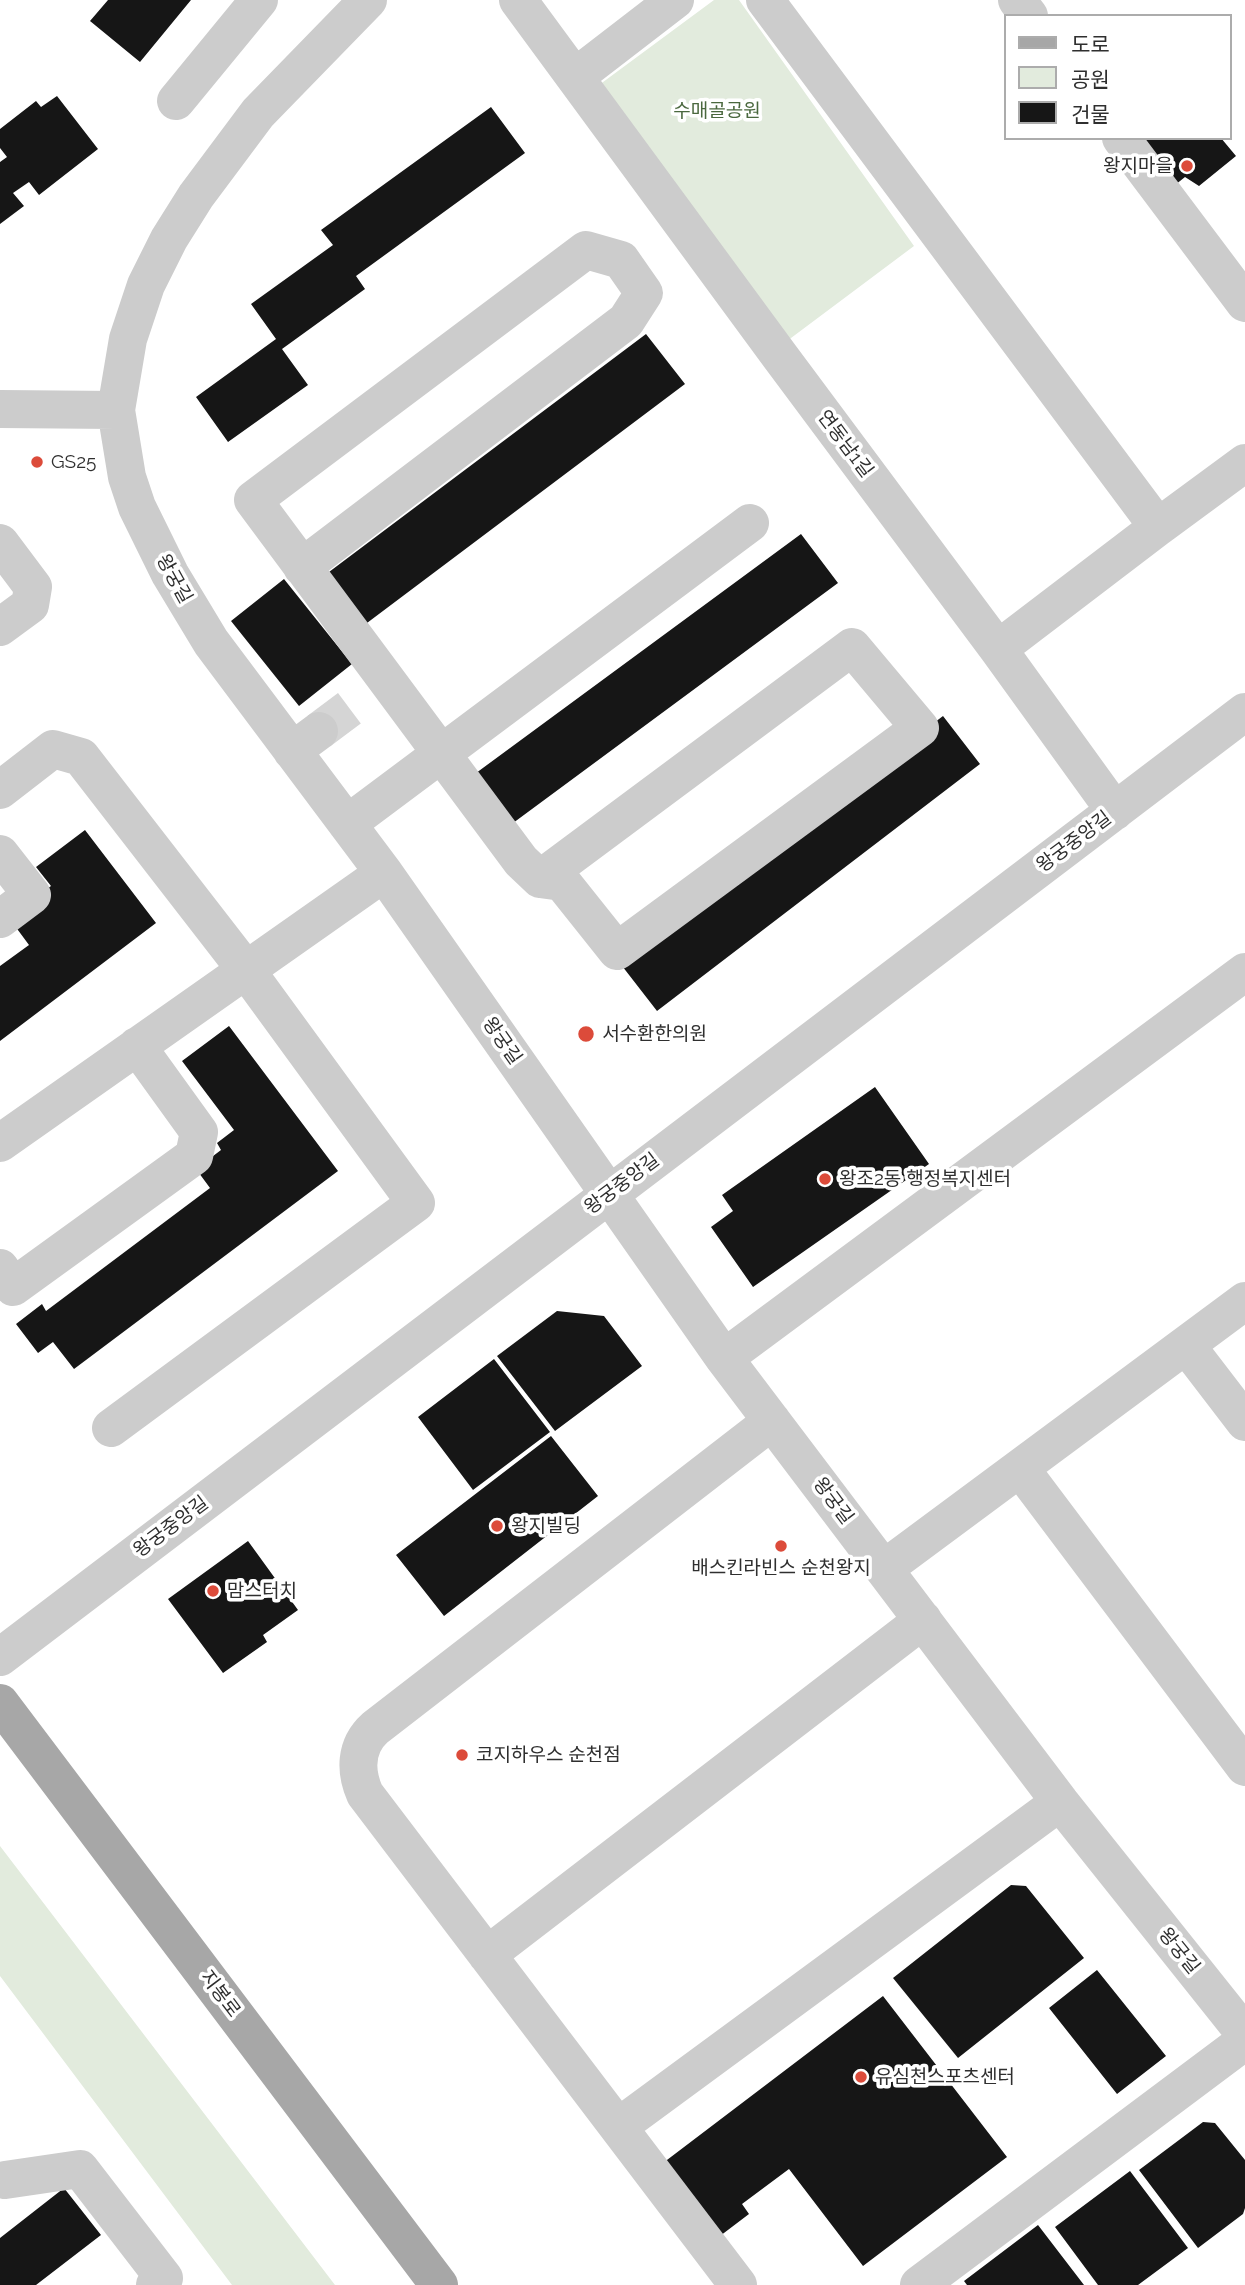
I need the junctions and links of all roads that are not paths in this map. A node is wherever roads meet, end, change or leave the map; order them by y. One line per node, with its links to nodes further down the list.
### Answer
1 (259, 0): 7 (street)
2 (368, 0): 11 (street, 왕궁길)
3 (518, 0): 6 (street, 연동남1길)
4 (675, 0): 6 (street)
5 (765, 0): 14 (street)
6 (575, 77): 18 (street, 연동남1길)
7 (176, 100)
8 (1123, 140): 9 (street)
9 (1245, 303)
10 (0, 409): 11 (street)
11 (116, 410): 23 (street, 왕궁길)
12 (1245, 463): 14 (street)
13 (750, 523): 20 (street)
14 (1158, 527): 18 (street)
15 (0, 543): 17 (street)
16 (302, 567): 16 (street); 20 (street)
17 (0, 627)
18 (998, 649): 22 (street, 연동남1길)
19 (1240, 727): 22 (street, 왕궁중앙길)
20 (442, 754): 23 (street); 26 (street)
21 (0, 790): 28 (street)
22 (1115, 811): 32 (street, 왕궁중앙길)
23 (347, 824): 25 (street, 왕궁길)
24 (0, 854): 27 (street)
25 (384, 873): 28 (street); 32 (street, 왕궁길)
26 (540, 879): 26 (street)
27 (0, 919)
28 (246, 970): 30 (street); 39 (street)
29 (1245, 972): 36 (street)
30 (137, 1046): 31 (street); 33 (street)
31 (0, 1143)
32 (610, 1194): 36 (street, 왕궁길); 43 (street, 왕궁중앙길)
33 (0, 1268)
34 (1245, 1301): 35 (street)
35 (1186, 1345): 38 (street); 40 (street)
36 (724, 1358): 37 (street, 왕궁길)
37 (772, 1421): 41 (street, 왕궁길); 47 (street)
38 (1245, 1422)
39 (111, 1428)
40 (1020, 1468): 41 (street); 45 (street)
41 (885, 1568): 42 (street, 왕궁길)
42 (923, 1620): 46 (street, 왕궁길); 47 (street)
43 (0, 1657)
44 (0, 1703): 53 (main road, 지봉로)
45 (1245, 1767)
46 (1060, 1802): 48 (street, 왕궁길); 50 (street)
47 (487, 1955): 50 (street)
48 (1245, 2034)
49 (1245, 2041): 55 (street)
50 (618, 2127): 54 (street)
51 (2, 2179): 52 (street)
52 (155, 2285)
53 (439, 2285)
54 (738, 2285)
55 (919, 2285)

